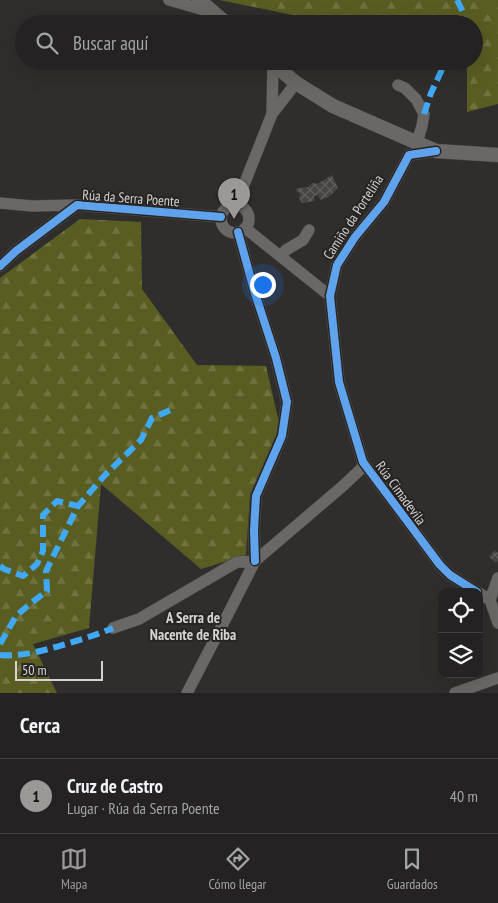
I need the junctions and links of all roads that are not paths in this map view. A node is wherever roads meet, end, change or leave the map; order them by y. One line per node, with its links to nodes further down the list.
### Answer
1 (169, 0): 3 (street)
2 (200, 0): 3 (street)
3 (214, 12): 4 (street)
4 (217, 15)
5 (272, 70): 9 (street)
6 (281, 70): 7 (street)
7 (296, 84): 9 (street); 10 (street)
8 (398, 85): 10 (street)
9 (272, 114): 15 (street)
10 (417, 142): 11 (street)
11 (436, 151): 12 (street); 21 (street, Camiño da Porteliña)
12 (498, 155)
13 (0, 203): 14 (street, Rúa da Serra Poente)
14 (77, 205): 16 (street, Rúa da Serra Poente); 20 (street, Rúa da Serra Poente)
15 (236, 205): 16 (street); 17 (street)
16 (221, 217): 17 (street)
17 (241, 230): 19 (street); 23 (street)
18 (309, 230): 19 (street)
19 (281, 257): 21 (street)
20 (0, 266)
21 (330, 296): 22 (street, Rúa Cimadevila)
22 (365, 465): 23 (street); 25 (street, Rúa Cimadevila)
23 (254, 561): 29 (street); 31 (street)
24 (498, 578): 27 (street)
25 (471, 588)
26 (483, 595): 27 (street, Rúa Cimadevila)
27 (490, 600): 28 (street)
28 (498, 623)
29 (114, 628)
30 (498, 678): 32 (street)
31 (187, 693)
32 (455, 693)

